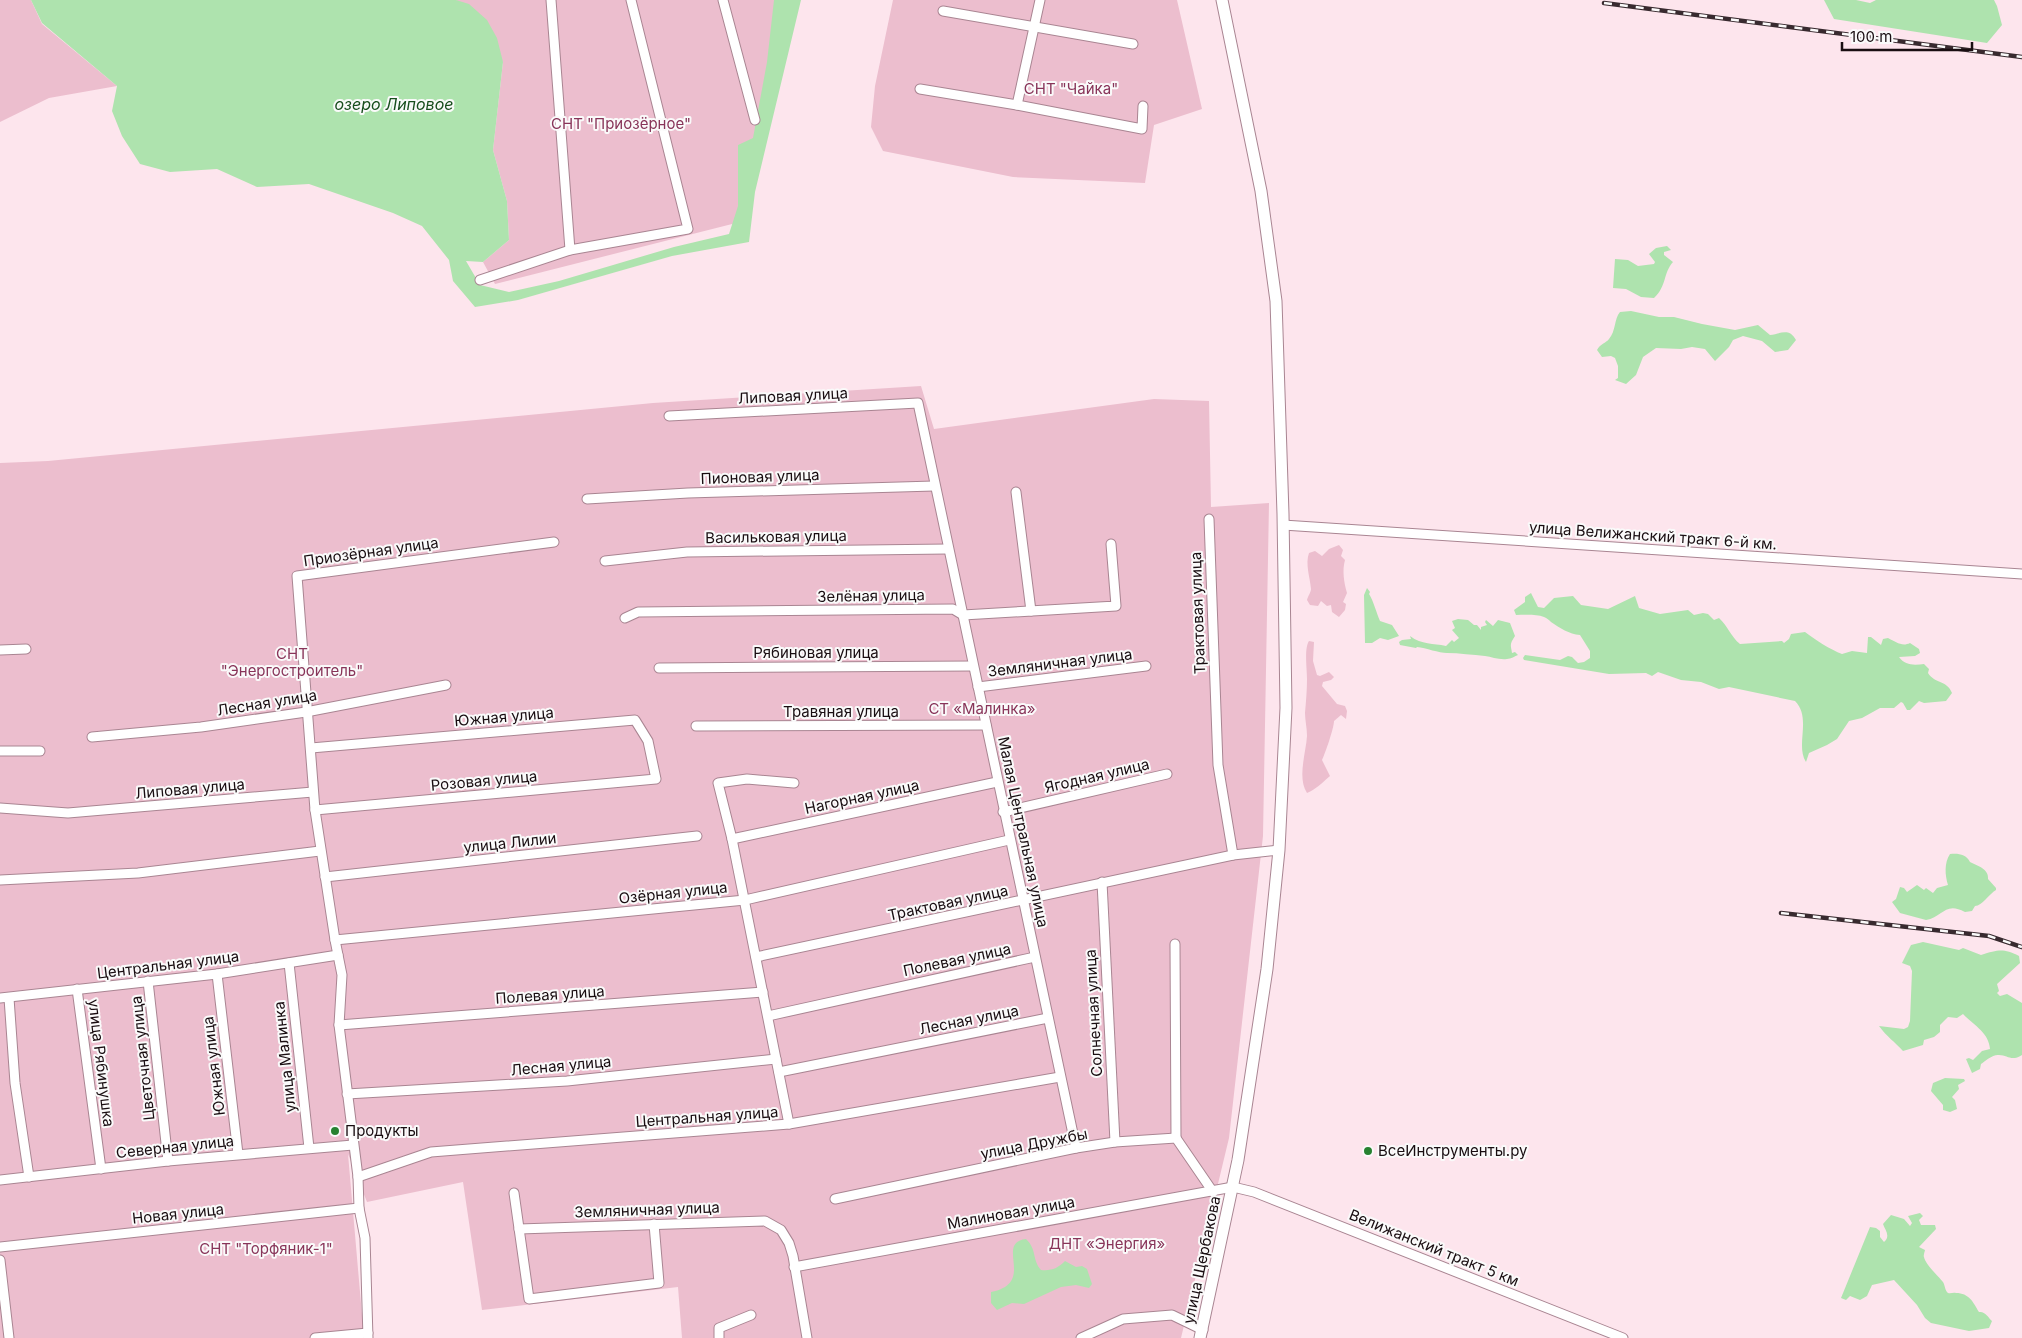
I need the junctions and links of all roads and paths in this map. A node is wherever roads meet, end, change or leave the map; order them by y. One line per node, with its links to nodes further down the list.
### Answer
1 (552, 0): 13 (street)
2 (631, 0): 13 (street)
3 (723, 0): 12 (street)
4 (1040, 0): 7 (street)
5 (1222, 0): 21 (main road, улица Щербакова)
6 (943, 11): 7 (street)
7 (1034, 26): 8 (street); 10 (street)
8 (1134, 44)
9 (920, 89): 10 (street)
10 (1018, 105): 11 (street)
11 (1143, 106)
12 (755, 120)
13 (570, 250): 14 (street)
14 (480, 280)
15 (918, 403): 16 (street, Липовая улица); 17 (street, Малая Центральная улица)
16 (669, 416)
17 (934, 486): 19 (street, Пионовая улица); 24 (street, Малая Центральная улица)
18 (1016, 492): 27 (street)
19 (587, 499)
20 (1209, 519): 57 (street, Трактовая улица)
21 (1283, 525): 26 (street, улица Велижанский тракт 6-й км.); 55 (main road, улица Щербакова)
22 (554, 542): 37 (street, Приозёрная улица)
23 (1112, 544): 27 (street, Зелёная улица)
24 (948, 549): 25 (street, Васильковая улица); 28 (street, Малая Центральная улица)
25 (605, 561)
26 (2022, 574)
27 (1031, 611): 28 (street, Зелёная улица)
28 (963, 615): 29 (street, Зелёная улица); 32 (street, Малая Центральная улица)
29 (625, 618)
30 (26, 649): 31 (street)
31 (0, 650)
32 (973, 666): 34 (street, Рябиновая улица); 36 (street, Малая Центральная улица)
33 (1146, 666): 36 (street, Земляничная улица)
34 (659, 668)
35 (446, 685): 37 (street, Лесная улица)
36 (978, 687): 38 (street, Малая Центральная улица)
37 (306, 712): 40 (street, Лесная улица); 41 (street)
38 (986, 725): 39 (street, Травяная улица); 46 (street, Малая Центральная улица)
39 (696, 726)
40 (92, 737)
41 (311, 748): 45 (street, Южная улица); 48 (street)
42 (0, 751): 43 (street)
43 (40, 751)
44 (1167, 774): 51 (street, Ягодная улица)
45 (656, 779): 50 (street, Розовая улица)
46 (997, 782): 51 (street, Малая Центральная улица); 53 (street, Нагорная улица)
47 (794, 783): 53 (street)
48 (313, 792): 49 (street, Липовая улица); 50 (street)
49 (0, 808)
50 (315, 810): 56 (street)
51 (1003, 812): 54 (street, Малая Центральная улица)
52 (698, 836): 58 (street, улица Лилии)
53 (732, 839): 61 (street)
54 (1010, 840): 61 (street, Озёрная улица); 62 (street, Малая Центральная улица)
55 (1279, 850): 57 (street, Трактовая улица); 93 (main road, улица Щербакова)
56 (320, 851): 58 (street); 59 (street)
57 (1233, 855): 60 (street, Трактовая улица)
58 (325, 878): 63 (street)
59 (0, 880)
60 (1102, 882): 62 (street, Трактовая улица); 83 (street, Солнечная улица)
61 (745, 900): 63 (street, Озёрная улица); 66 (street)
62 (1024, 901): 66 (street, Трактовая улица); 67 (street, Малая Центральная улица)
63 (335, 940): 65 (street)
64 (1175, 944): 82 (street)
65 (338, 955): 68 (street, Центральная улица); 76 (street)
66 (756, 957): 72 (street)
67 (1036, 957): 74 (street, Полевая улица); 75 (street, Малая Центральная улица)
68 (289, 963): 69 (street, Центральная улица); 85 (street, улица Малинка)
69 (217, 974): 70 (street, Центральная улица); 87 (street, Южная улица)
70 (148, 981): 71 (street, Центральная улица); 88 (street, Цветочная улица)
71 (78, 989): 73 (street, Центральная улица); 89 (street, улица Рябинушка)
72 (763, 992): 74 (street); 76 (street, Полевая улица)
73 (4, 998): 90 (street)
74 (768, 1016): 77 (street)
75 (1048, 1018): 78 (street, Лесная улица); 79 (street, Малая Центральная улица)
76 (339, 1025): 80 (street)
77 (776, 1059): 78 (street); 80 (street, Лесная улица)
78 (779, 1072): 81 (street)
79 (1060, 1078): 81 (street, Центральная улица); 86 (street, Малая Центральная улица)
80 (347, 1094): 84 (street)
81 (789, 1124): 91 (street, Центральная улица)
82 (1176, 1138): 83 (street, улица Дружбы); 94 (street)
83 (1115, 1142): 86 (street, улица Дружбы)
84 (352, 1145): 85 (street, Северная улица); 91 (street)
85 (308, 1148): 87 (street, Северная улица)
86 (1076, 1148): 96 (street, улица Дружбы)
87 (238, 1154): 88 (street, Северная улица)
88 (168, 1161): 89 (street, Северная улица)
89 (101, 1169): 90 (street, Северная улица)
90 (29, 1177): 92 (street, Северная улица)
91 (358, 1177): 97 (street)
92 (0, 1180)
93 (1233, 1187): 94 (street, Малиновая улица); 104 (main road, улица Щербакова); 111 (street, Велижанский тракт 5 км)
94 (1213, 1192): 102 (street, Малиновая улица)
95 (514, 1193): 99 (street)
96 (834, 1198)
97 (359, 1208): 100 (street, Новая улица); 105 (street)
98 (654, 1224): 99 (street, Земляничная улица); 99 (street); 102 (street, Земляничная улица)
99 (519, 1229)
100 (0, 1247)
101 (0, 1260): 106 (street)
102 (794, 1267): 109 (street)
103 (751, 1314): 108 (street)
104 (1202, 1334): 110 (street)
105 (368, 1335): 107 (street)
106 (10, 1338)
107 (315, 1338)
108 (719, 1338)
109 (807, 1338)
110 (1082, 1338)
111 (1623, 1338)

